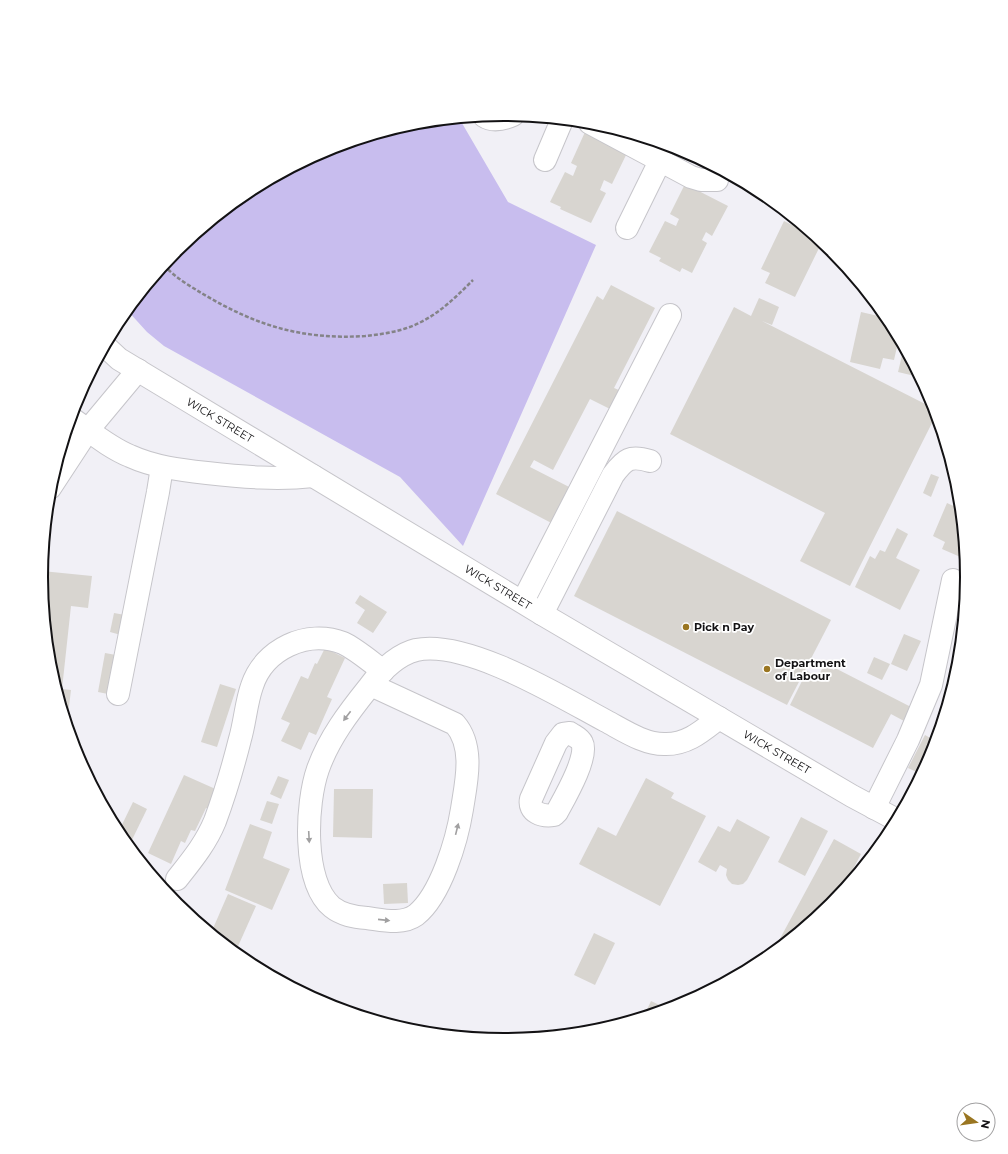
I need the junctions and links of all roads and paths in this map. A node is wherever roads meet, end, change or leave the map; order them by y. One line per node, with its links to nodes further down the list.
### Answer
1 (560, 125): 3 (street)
2 (613, 135): 4 (street)
3 (545, 160)
4 (660, 161): 5 (street); 6 (street)
5 (717, 180)
6 (627, 228)
7 (168, 269): 8 (path)
8 (473, 280)
9 (670, 315): 19 (street)
10 (109, 349): 11 (street, WICK STREET)
11 (138, 370): 13 (street); 17 (street, WICK STREET)
12 (75, 421): 13 (street)
13 (88, 430): 15 (street); 16 (street)
14 (650, 461): 20 (street)
15 (162, 467): 17 (street); 22 (street)
16 (61, 471)
17 (313, 476): 19 (street, WICK STREET)
18 (953, 580): 26 (street)
19 (523, 601): 20 (street, WICK STREET)
20 (542, 614): 24 (street, WICK STREET)
21 (377, 678): 21 (street, one-way to 21); 23 (street); 28 (street)
22 (118, 694)
23 (582, 708): 24 (street); 25 (street)
24 (719, 718): 26 (street, WICK STREET)
25 (570, 733)
26 (874, 808): 27 (street, WICK STREET)
27 (891, 817)
28 (177, 879)

